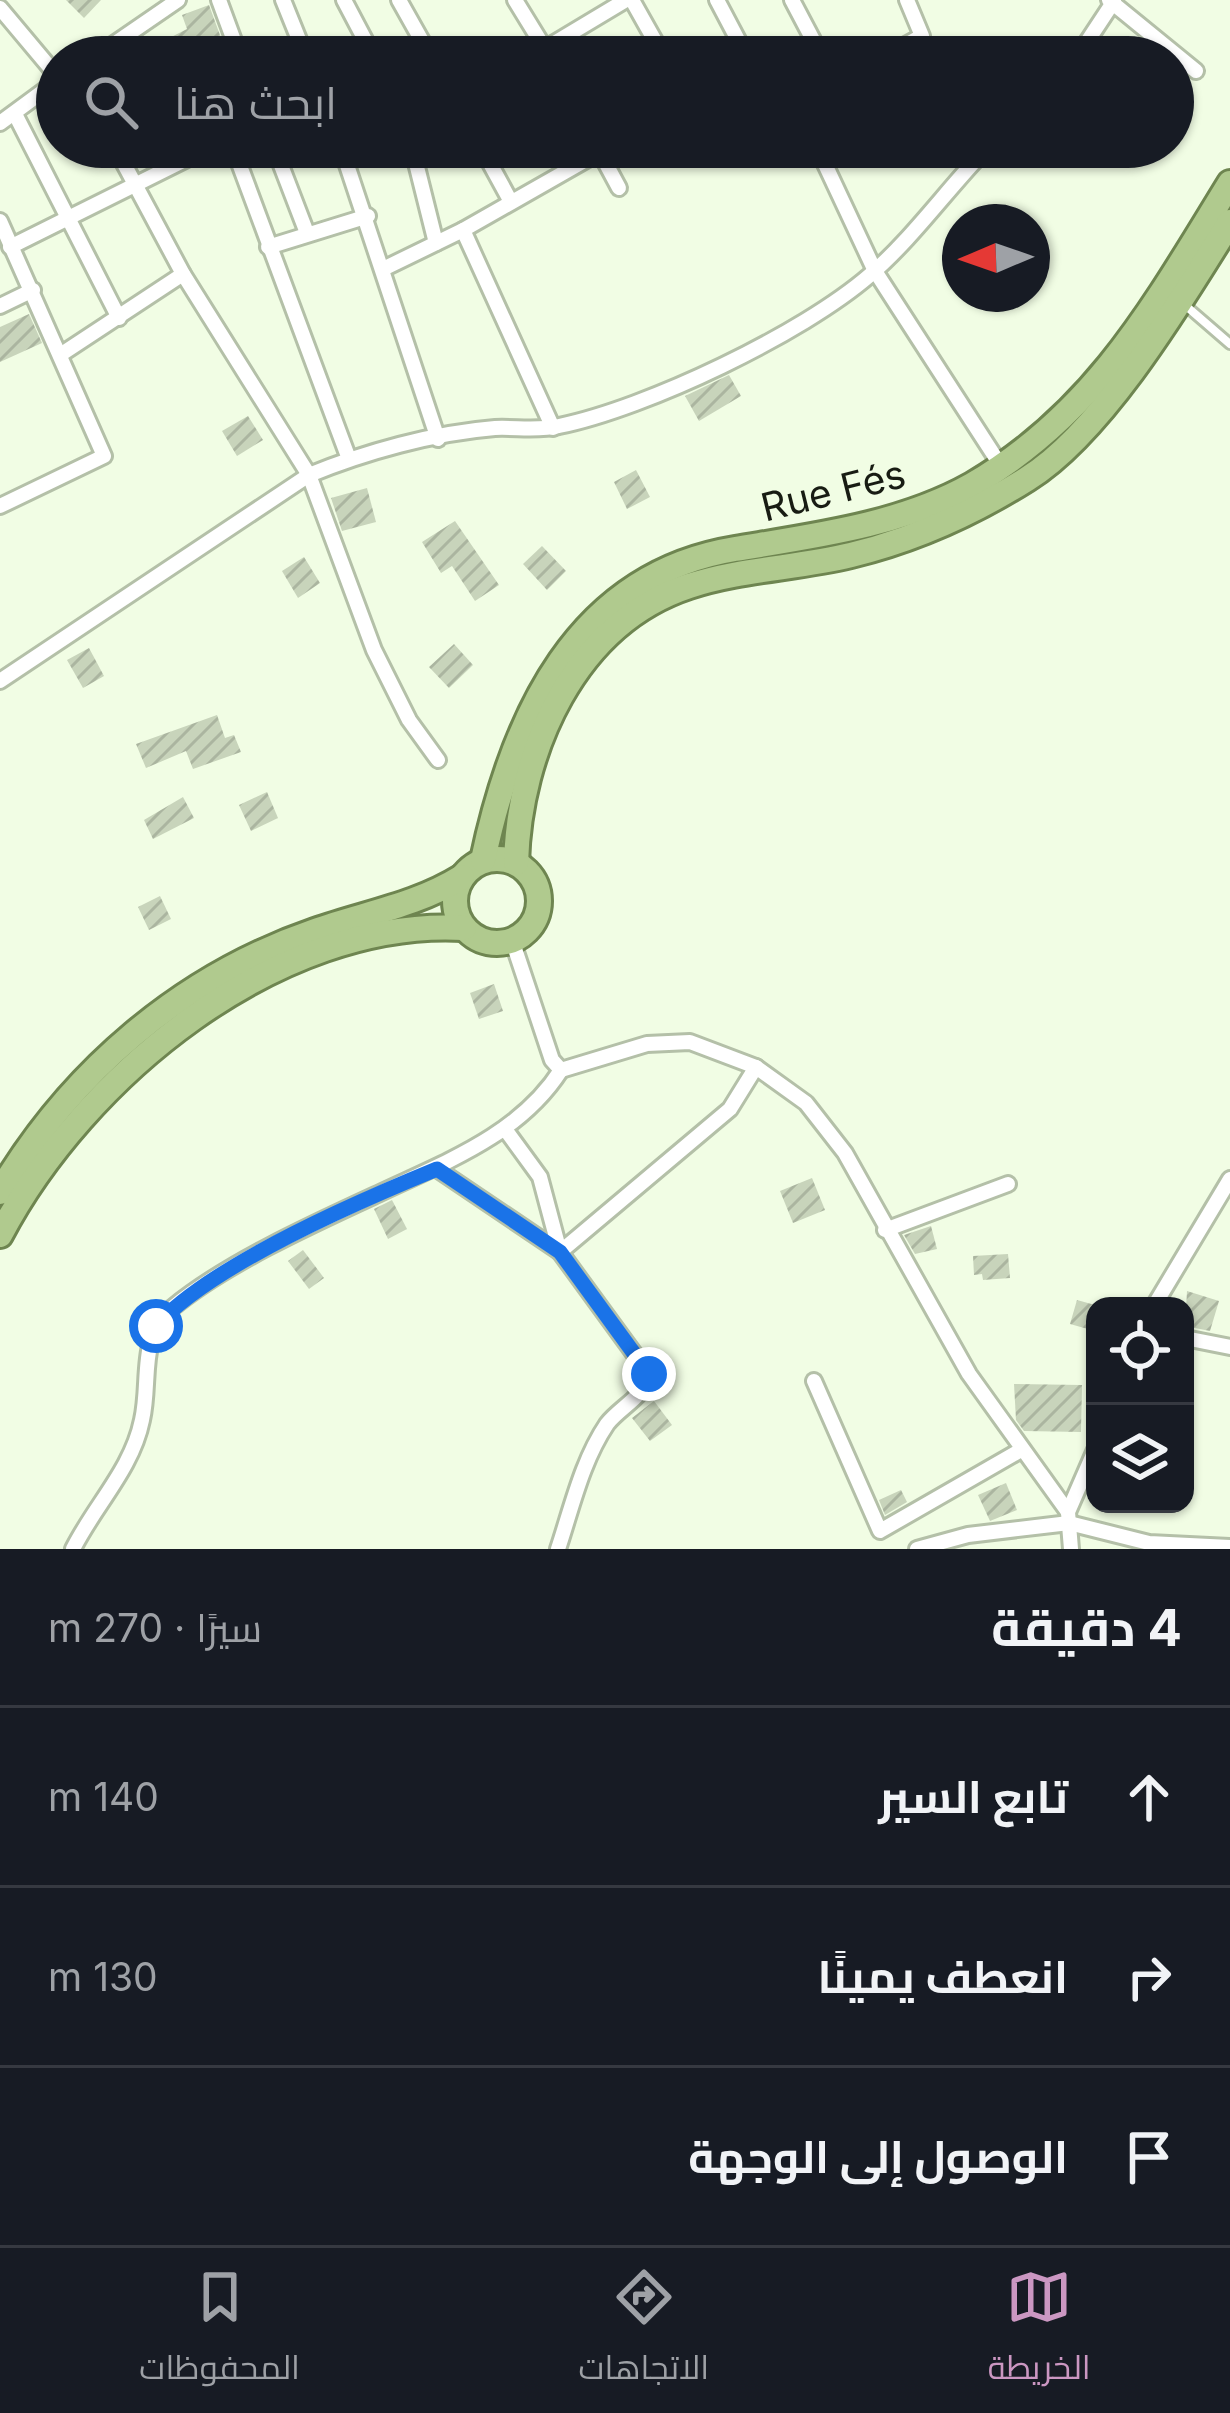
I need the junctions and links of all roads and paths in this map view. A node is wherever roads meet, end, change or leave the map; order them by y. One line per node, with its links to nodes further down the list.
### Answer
1 (178, 0): 13 (street)
2 (220, 0): 14 (street)
3 (283, 0): 15 (street)
4 (344, 0): 16 (street)
5 (400, 0): 17 (street)
6 (515, 0): 18 (street)
7 (629, 0): 19 (street); 20 (street)
8 (717, 0): 21 (street)
9 (792, 0): 22 (street)
10 (907, 0): 23 (street)
11 (1112, 2): 24 (street); 25 (street)
12 (0, 8): 26 (street)
13 (125, 36)
14 (233, 36)
15 (298, 36)
16 (363, 36)
17 (420, 36)
18 (538, 36)
19 (573, 36)
20 (651, 36)
21 (736, 36)
22 (811, 36)
23 (922, 36)
24 (1090, 36)
25 (1153, 36)
26 (36, 52)
27 (36, 96): 28 (street)
28 (15, 114): 29 (street); 30 (street)
29 (0, 123)
30 (36, 157)
31 (42, 168): 49 (street)
32 (127, 168): 43 (street)
33 (167, 168): 43 (street)
34 (240, 168): 55 (street)
35 (282, 168): 52 (street)
36 (349, 168): 47 (street)
37 (417, 168): 53 (street)
38 (493, 168): 46 (street)
39 (567, 168): 46 (street)
40 (608, 168): 45 (street)
41 (828, 168): 57 (street)
42 (969, 168): 57 (street)
43 (136, 183): 49 (street); 58 (street)
44 (1230, 183): 68 (highway, Rue Fés)
45 (619, 188)
46 (512, 202): 51 (street)
47 (368, 215): 52 (street); 56 (street)
48 (0, 221): 54 (street)
49 (68, 222): 54 (street); 62 (street)
50 (1230, 222): 60 (highway, Rue Fés)
51 (463, 230): 53 (street); 65 (street)
52 (307, 233): 55 (street)
53 (436, 243): 56 (street)
54 (10, 247): 59 (street)
55 (268, 247): 67 (street)
56 (385, 268): 66 (street)
57 (875, 271): 65 (street); 68 (street)
58 (183, 274): 62 (street); 69 (street)
59 (33, 290): 61 (street); 64 (street)
60 (1180, 301): 63 (lane); 74 (highway, Rue Fés)
61 (0, 306)
62 (119, 319): 64 (street)
63 (1230, 344)
64 (61, 355): 70 (street)
65 (553, 428): 66 (street)
66 (438, 439): 67 (street)
67 (349, 459): 69 (street)
68 (1001, 466): 73 (highway, Rue Fés)
69 (308, 475): 71 (street); 72 (street)
70 (0, 506)
71 (0, 681)
72 (438, 760)
73 (483, 860): 74 (highway); 75 (highway)
74 (516, 863): 77 (highway)
75 (462, 877): 76 (highway); 84 (highway)
76 (464, 928): 77 (highway); 86 (highway)
77 (512, 940): 78 (street)
78 (556, 1065): 79 (street); 80 (street)
79 (756, 1067): 85 (street); 87 (street)
80 (505, 1129): 81 (street); 87 (street)
81 (437, 1169): 87 (street); 96 (street)
82 (1230, 1179): 88 (street)
83 (1008, 1184): 85 (street)
84 (0, 1192)
85 (885, 1230): 92 (street)
86 (0, 1235)
87 (560, 1252): 97 (street)
88 (1159, 1297)
89 (1194, 1340): 90 (street)
90 (1230, 1347)
91 (814, 1381): 92 (street)
92 (1021, 1450): 94 (street)
93 (1086, 1474): 94 (street)
94 (1069, 1518): 95 (street); 98 (street); 99 (street)
95 (1230, 1547)
96 (73, 1549)
97 (559, 1549)
98 (917, 1549)
99 (1072, 1549)

